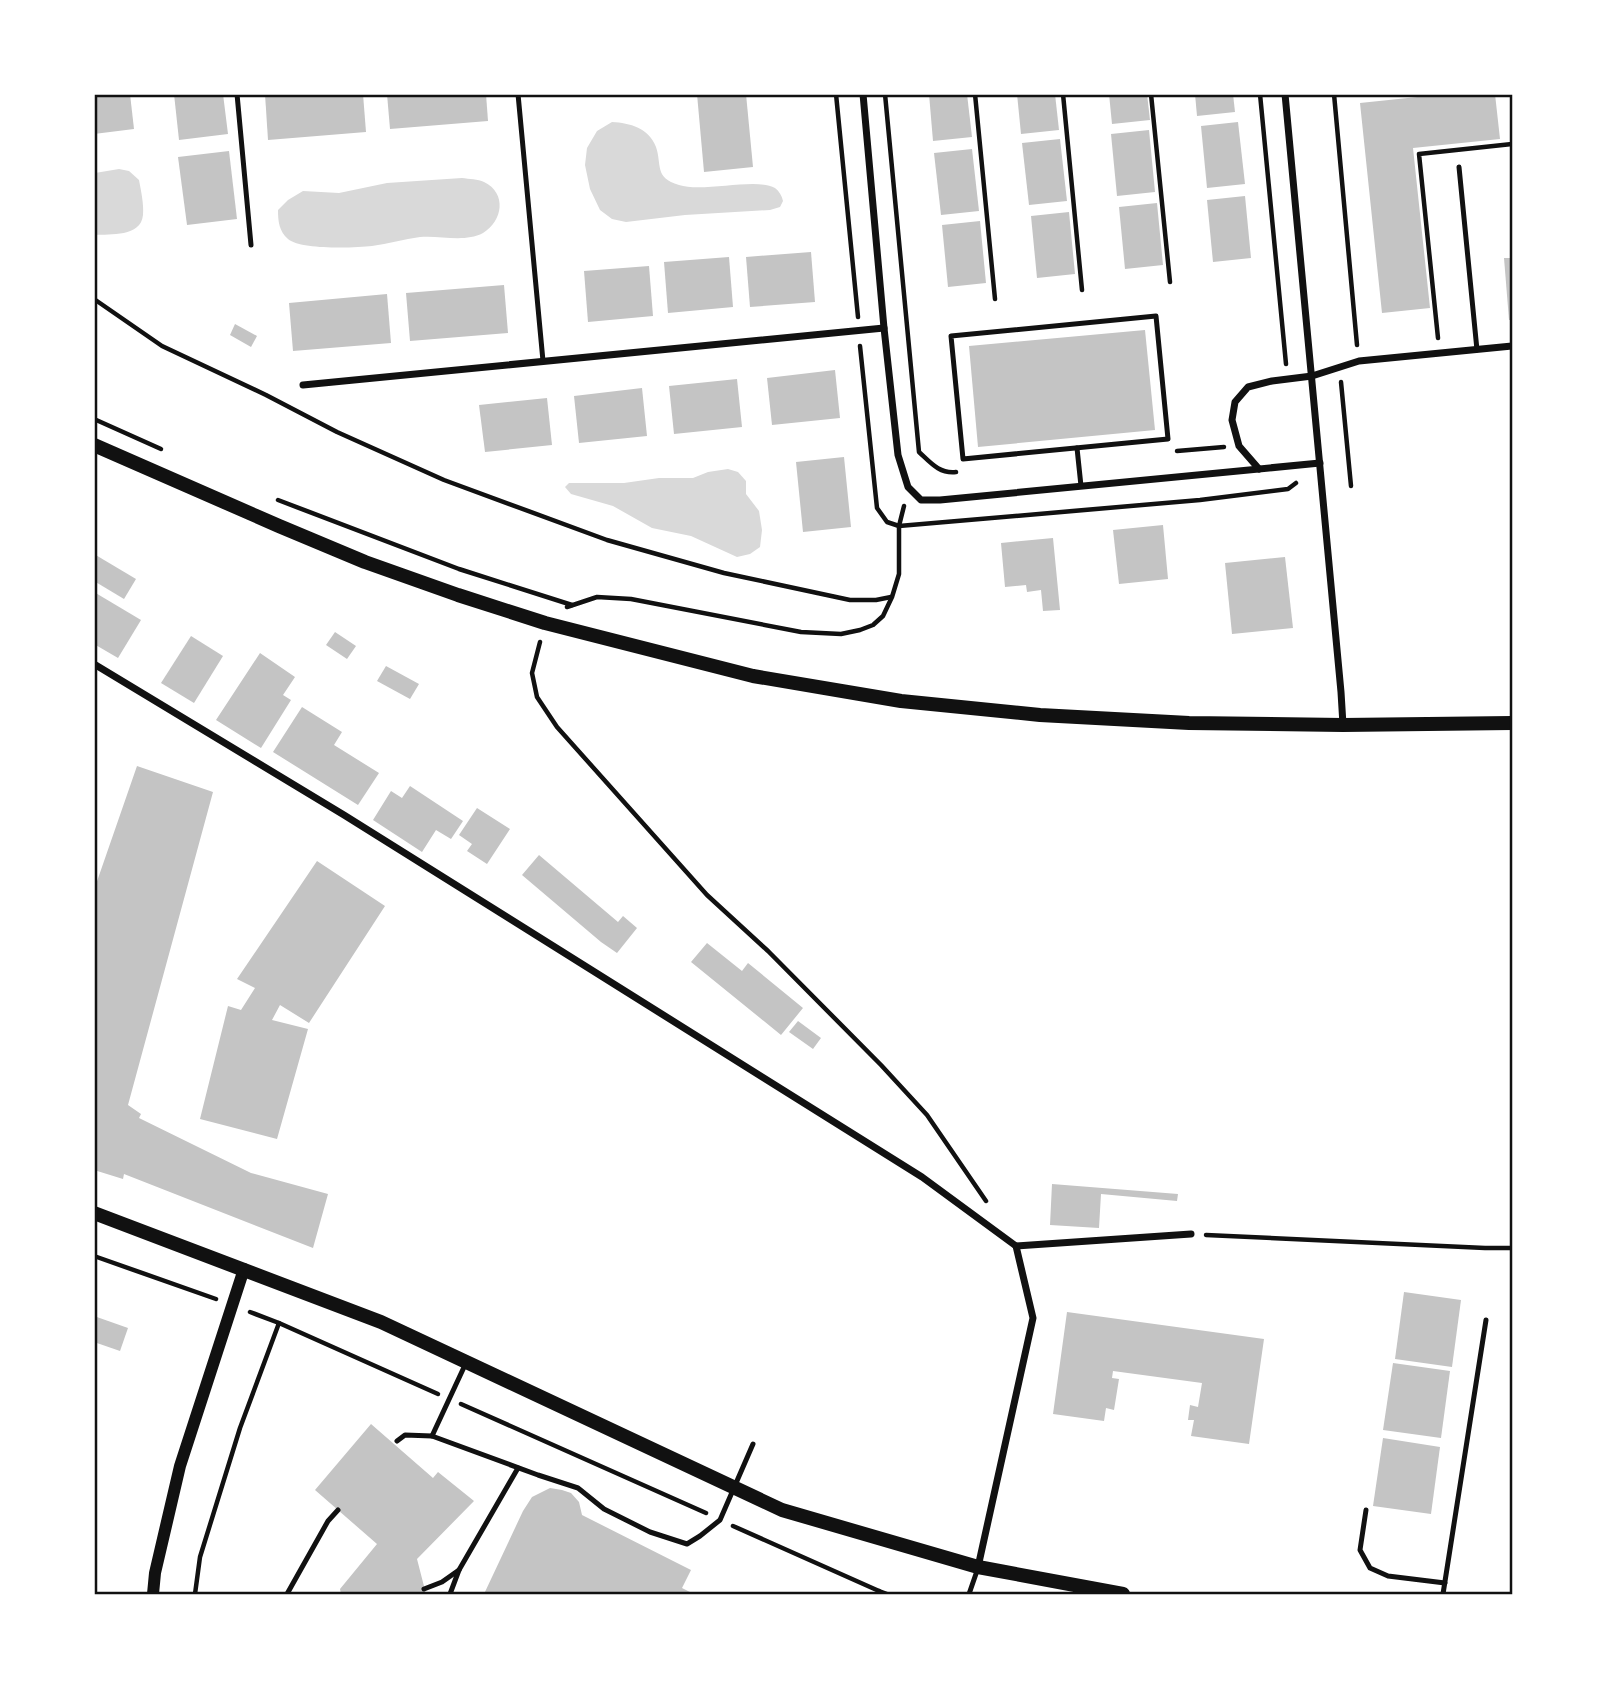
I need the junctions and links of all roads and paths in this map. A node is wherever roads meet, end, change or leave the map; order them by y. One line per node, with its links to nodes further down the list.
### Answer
1 (237, 94): 14 (lane)
2 (518, 94): 24 (lane)
3 (835, 94): 20 (path)
4 (863, 94): 19 (street)
5 (885, 94): 38 (path)
6 (975, 94): 18 (path)
7 (1063, 94): 16 (path)
8 (1151, 94): 15 (path)
9 (1261, 94): 28 (path)
10 (1285, 94): 27 (street)
11 (1334, 94): 25 (path)
12 (1513, 144): 23 (path)
13 (1459, 167): 22 (lane)
14 (251, 245)
15 (1170, 282)
16 (1082, 290)
17 (94, 299): 44 (path)
18 (995, 299)
19 (884, 328): 20 (street); 41 (street)
20 (859, 330): 24 (street); 43 (path)
21 (1513, 346): 22 (street)
22 (1477, 349): 23 (street)
23 (1439, 353): 25 (street)
24 (543, 361): 29 (street)
25 (1359, 361): 26 (street)
26 (1339, 367): 27 (street); 40 (path)
27 (1312, 376): 28 (street); 36 (street)
28 (1287, 379): 32 (street)
29 (303, 385)
30 (94, 419): 34 (path)
31 (94, 445): 46 (main road)
32 (1239, 446): 35 (path); 37 (street)
33 (1077, 448): 33 (lane); 39 (lane)
34 (166, 451)
35 (1170, 452)
36 (1320, 463): 37 (street); 43 (path); 49 (street)
37 (1259, 469): 39 (street)
38 (962, 471)
39 (1081, 486): 41 (street)
40 (1351, 486)
41 (908, 487): 43 (path)
42 (273, 498): 45 (path)
43 (899, 526): 44 (path)
44 (892, 597): 45 (path)
45 (572, 605): 46 (path)
46 (545, 623): 49 (main road); 50 (path)
47 (94, 664): 53 (street)
48 (1513, 723): 49 (main road)
49 (1343, 725)
50 (993, 1212)
51 (94, 1213): 55 (main road)
52 (1191, 1234): 53 (street); 54 (path)
53 (1016, 1246): 68 (street)
54 (1513, 1248)
55 (244, 1269): 58 (main road); 73 (street)
56 (1486, 1320): 70 (lane)
57 (279, 1322): 59 (path)
58 (466, 1362): 59 (lane); 64 (main road)
59 (450, 1399): 60 (lane); 67 (path)
60 (432, 1436): 61 (lane); 63 (lane)
61 (397, 1441)
62 (753, 1444): 64 (lane)
63 (518, 1468): 67 (lane); 69 (lane)
64 (735, 1488): 67 (lane); 68 (main road)
65 (338, 1510): 74 (lane)
66 (1366, 1510): 70 (lane)
67 (720, 1520): 72 (path)
68 (978, 1567): 77 (lane); 78 (main road)
69 (459, 1570): 71 (lane); 75 (lane)
70 (1446, 1583): 79 (lane)
71 (424, 1589)
72 (878, 1593): 76 (path)
73 (153, 1594)
74 (287, 1594)
75 (450, 1594)
76 (887, 1594)
77 (969, 1594)
78 (1123, 1594)
79 (1443, 1594)

